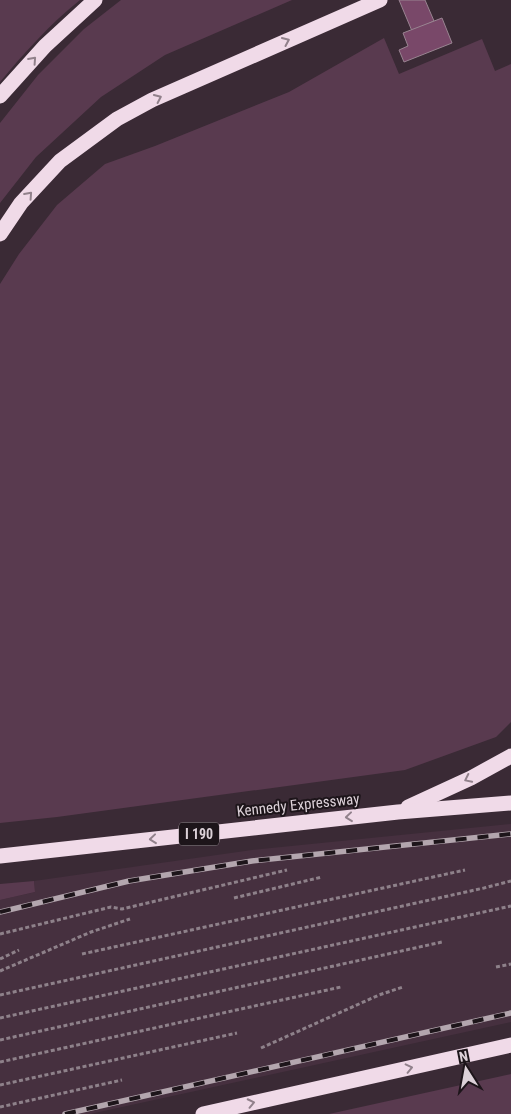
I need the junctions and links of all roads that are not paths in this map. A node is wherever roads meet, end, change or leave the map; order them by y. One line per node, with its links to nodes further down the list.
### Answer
1 (95, 0): 3 (highway, one-way to 1)
2 (380, 0): 4 (highway, one-way to 2)
3 (0, 96)
4 (0, 234)
5 (511, 756): 7 (highway, one-way to 7)
6 (511, 803): 7 (highway, Kennedy Expressway / I 190)
7 (398, 812): 8 (highway, Kennedy Expressway / I 190, one-way to 8)
8 (0, 856)
9 (511, 1045): 10 (highway, one-way to 9)
10 (203, 1114)

